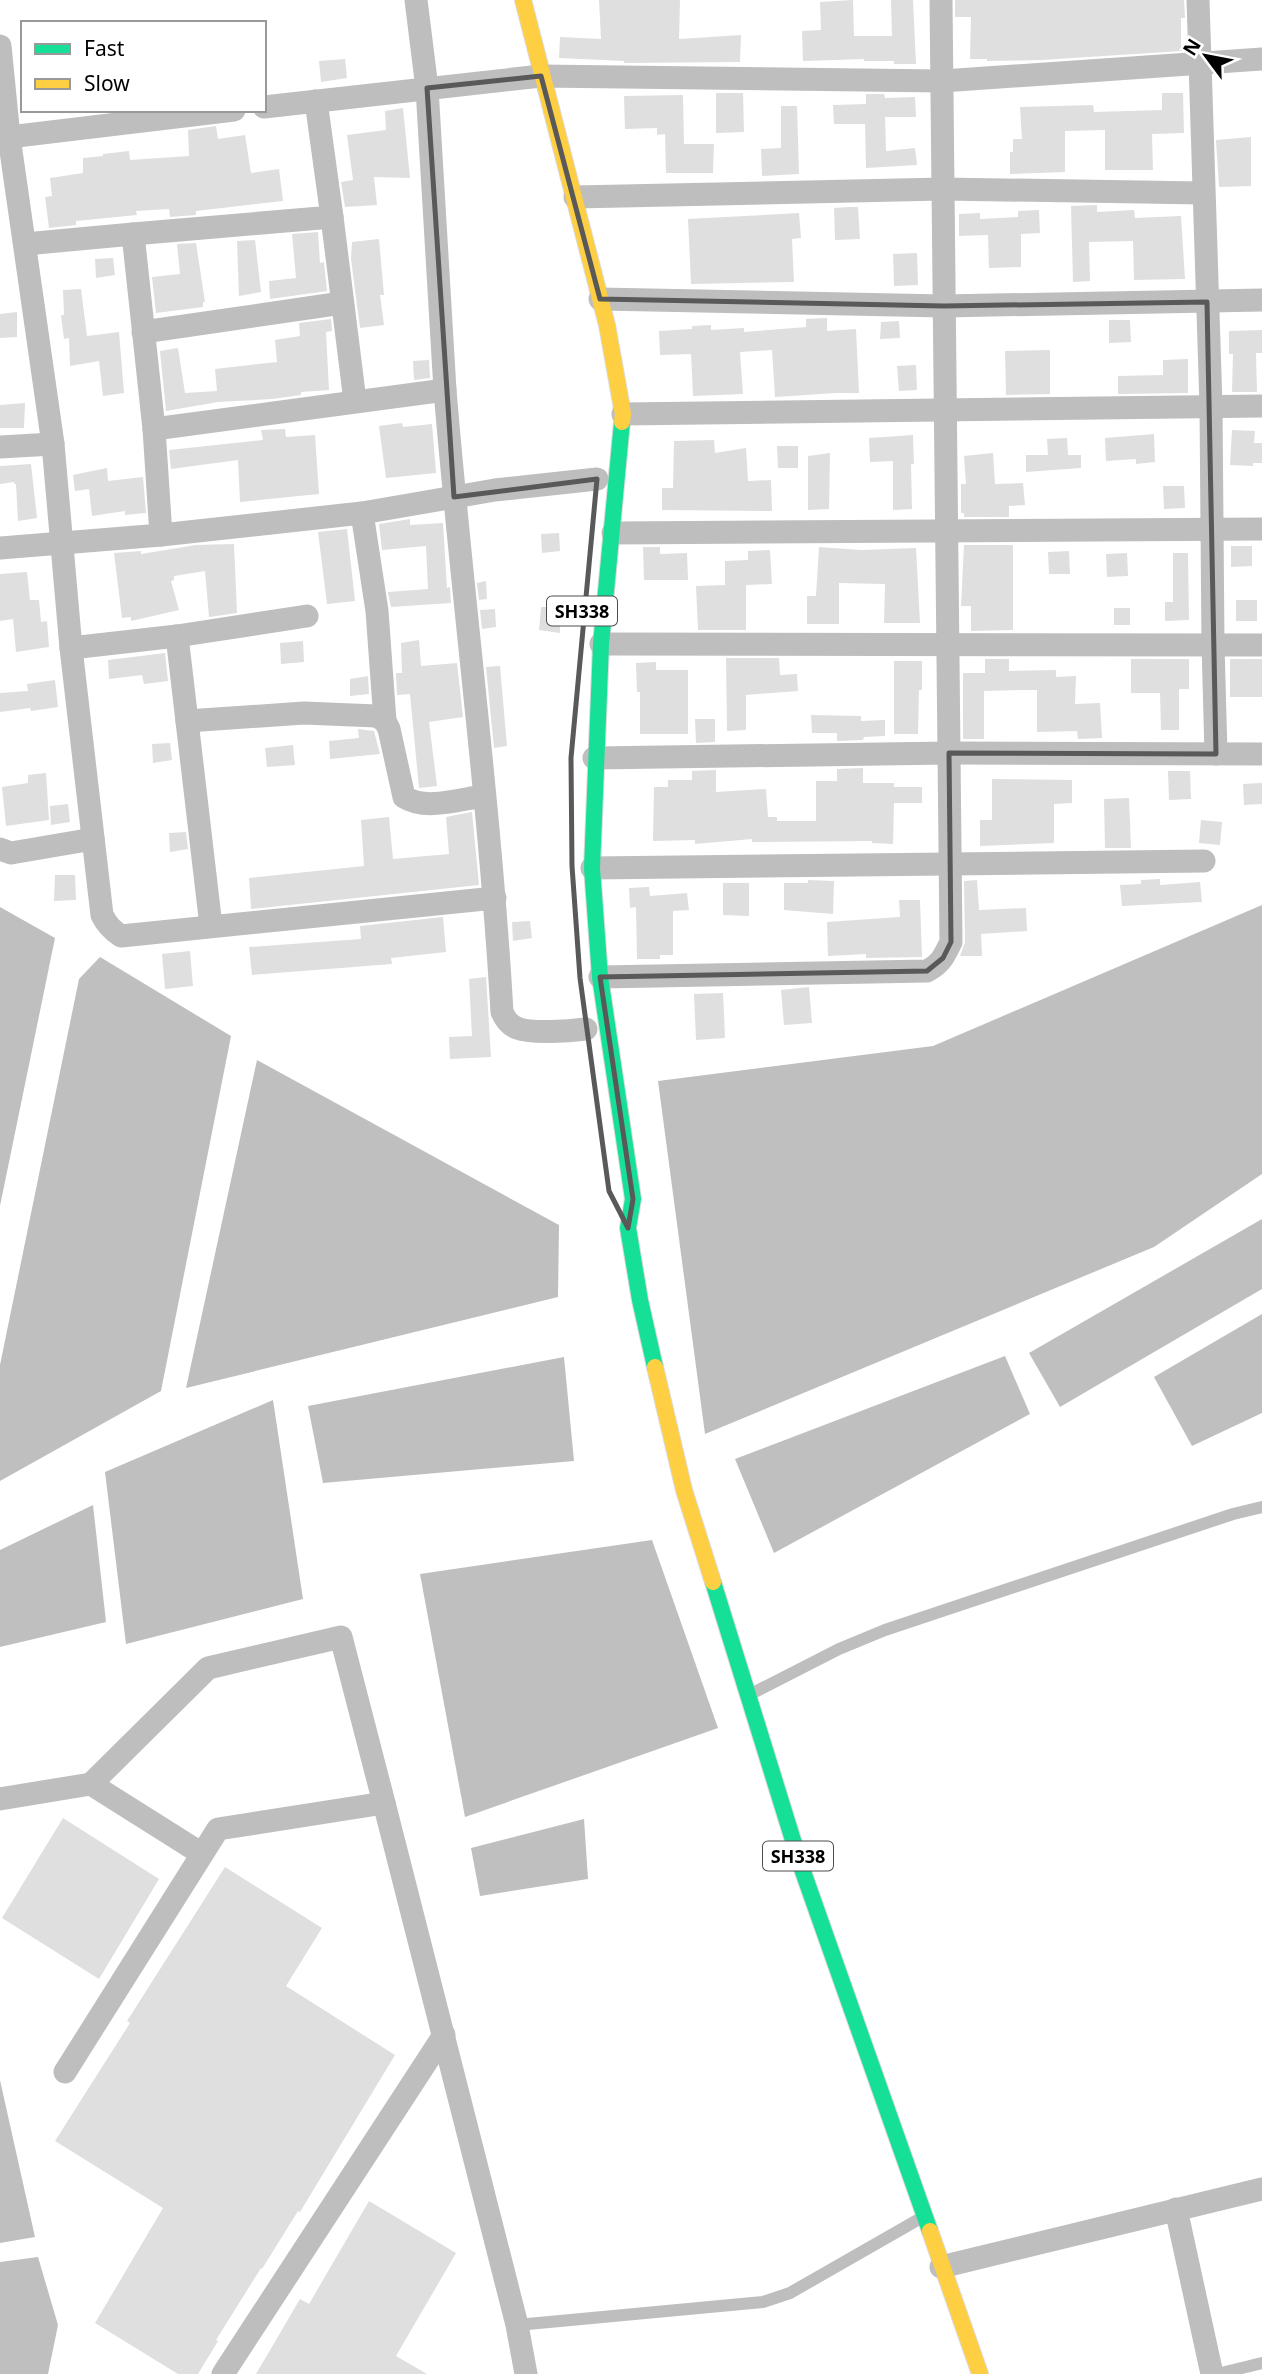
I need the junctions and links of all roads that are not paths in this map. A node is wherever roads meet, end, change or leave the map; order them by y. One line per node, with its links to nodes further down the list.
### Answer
1 (416, 0): 10 (street)
2 (523, 0): 8 (main road, SH338)
3 (941, 0): 9 (street)
4 (1198, 0): 7 (street)
5 (0, 46): 14 (street)
6 (1262, 59): 7 (street)
7 (1199, 63): 9 (street); 16 (street)
8 (527, 77): 9 (street); 10 (street); 17 (main road, SH338)
9 (942, 80): 15 (street)
10 (435, 88): 11 (street); 28 (street)
11 (316, 101): 12 (street); 18 (street)
12 (266, 107)
13 (217, 112): 14 (street)
14 (4, 137): 21 (street)
15 (943, 189): 16 (street); 17 (street); 26 (street)
16 (1203, 192): 24 (street)
17 (567, 200): 19 (main road, SH338); 22 (main road, SH338)
18 (332, 217): 20 (street); 25 (street)
19 (565, 227)
20 (133, 234): 21 (street); 27 (street)
21 (25, 244): 35 (street)
22 (600, 299): 26 (street); 33 (main road, SH338)
23 (1262, 300): 24 (street)
24 (1207, 302): 26 (street); 30 (street)
25 (342, 303): 27 (street); 29 (street)
26 (944, 306): 32 (street)
27 (143, 332): 34 (street)
28 (445, 390): 29 (street); 38 (street)
29 (355, 401): 34 (street)
30 (1211, 406): 31 (street); 32 (street); 40 (street)
31 (1262, 407)
32 (945, 411): 33 (street); 42 (street)
33 (623, 414): 43 (main road, SH338)
34 (154, 429): 44 (street)
35 (53, 444): 36 (street); 45 (street)
36 (0, 447)
37 (597, 479): 38 (street)
38 (454, 497): 39 (street); 60 (street)
39 (362, 513): 44 (street); 54 (street)
40 (1212, 528): 41 (street); 42 (street); 51 (street)
41 (1262, 529)
42 (946, 531): 43 (street); 50 (street)
43 (613, 533): 49 (main road, SH338)
44 (162, 535): 45 (street)
45 (61, 544): 46 (street); 53 (street)
46 (0, 548)
47 (307, 616): 48 (street)
48 (177, 636): 53 (street); 55 (street)
49 (601, 644): 50 (street); 59 (main road, SH338)
50 (947, 644): 51 (street); 56 (street)
51 (1213, 644): 52 (street); 57 (street)
52 (1262, 645)
53 (71, 648): 61 (street)
54 (385, 720): 55 (street); 60 (street)
55 (187, 721): 67 (street)
56 (949, 753): 57 (street); 59 (street); 64 (street)
57 (1216, 754): 58 (street)
58 (1262, 754)
59 (594, 758): 65 (main road, SH338)
60 (484, 796): 66 (street)
61 (93, 839): 62 (street); 67 (street)
62 (0, 849)
63 (1204, 861): 64 (street)
64 (950, 866): 65 (street); 68 (street)
65 (592, 868): 68 (main road, SH338)
66 (495, 898): 67 (street); 69 (street)
67 (211, 926)
68 (600, 976): 71 (main road, SH338)
69 (586, 1029)
70 (616, 1214): 71 (main road)
71 (628, 1228): 73 (main road, SH338)
72 (1262, 1507): 73 (lane)
73 (749, 1695): 82 (main road, SH338)
74 (91, 1784): 75 (street); 76 (street); 77 (street)
75 (0, 1799)
76 (384, 1803): 77 (street); 78 (street)
77 (202, 1854): 79 (street)
78 (444, 2035): 84 (street); 86 (street)
79 (65, 2071)
80 (1262, 2189): 81 (street)
81 (1176, 2209): 83 (street); 89 (street)
82 (924, 2217): 83 (main road, SH338); 84 (lane)
83 (941, 2267): 88 (main road, SH338)
84 (526, 2324): 87 (street)
85 (1262, 2363): 89 (lane)
86 (223, 2374)
87 (526, 2374)
88 (980, 2374)
89 (1214, 2374)

